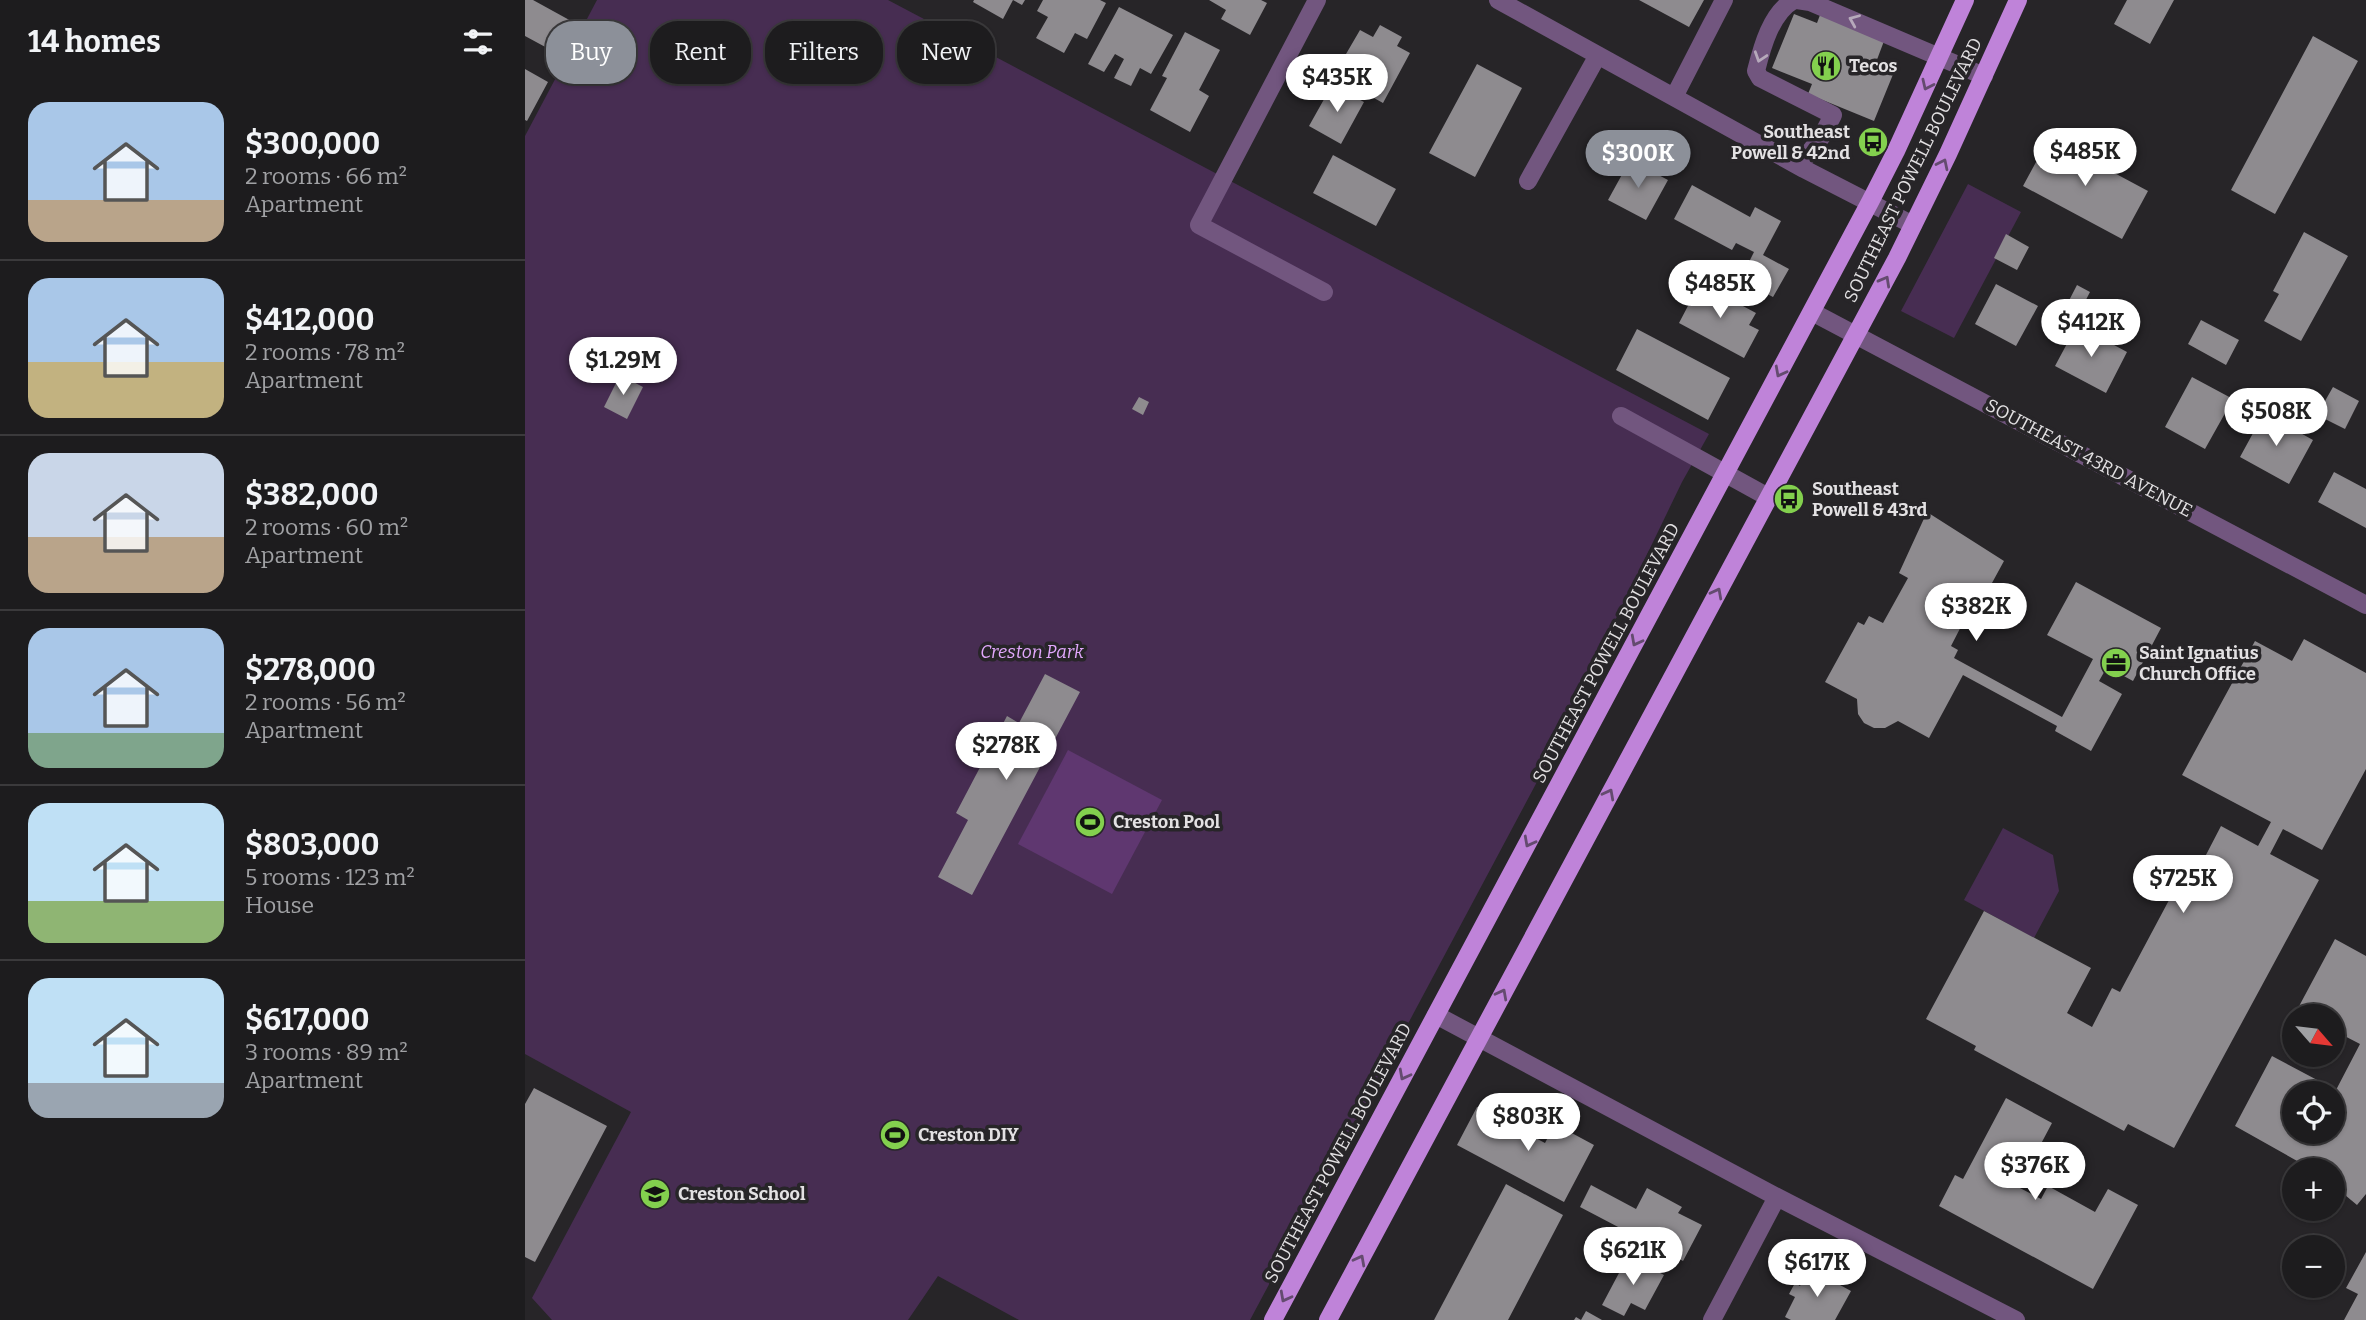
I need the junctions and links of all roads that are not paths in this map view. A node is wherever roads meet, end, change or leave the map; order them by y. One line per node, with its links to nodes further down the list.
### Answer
1 (1317, 0): 16 (street)
2 (1498, 0): 7 (street)
3 (1724, 0): 11 (street)
4 (1795, 0): 9 (street, one-way to 4); 12 (street, one-way to 12)
5 (1965, 0): 9 (main road, SOUTHEAST POWELL BOULEVARD)
6 (2018, 0): 10 (main road, SOUTHEAST POWELL BOULEVARD)
7 (1521, 5): 8 (street)
8 (1598, 55): 11 (street); 13 (street)
9 (1940, 57): 10 (street); 14 (main road, SOUTHEAST POWELL BOULEVARD, one-way to 14)
10 (1984, 76): 15 (main road, SOUTHEAST POWELL BOULEVARD, one-way to 10)
11 (1674, 97): 12 (street)
12 (1799, 166): 14 (street)
13 (1528, 181)
14 (1870, 202): 15 (street); 17 (main road, SOUTHEAST POWELL BOULEVARD)
15 (1913, 225): 18 (main road, SOUTHEAST POWELL BOULEVARD, one-way to 15)
16 (1324, 292)
17 (1812, 312): 18 (street, SOUTHEAST 43RD AVENUE); 20 (main road, SOUTHEAST POWELL BOULEVARD, one-way to 20)
18 (1855, 335): 21 (main road, SOUTHEAST POWELL BOULEVARD); 22 (street, SOUTHEAST 43RD AVENUE)
19 (1621, 416): 20 (street)
20 (1726, 473): 21 (street); 23 (main road, SOUTHEAST POWELL BOULEVARD, one-way to 23)
21 (1768, 497): 24 (main road, SOUTHEAST POWELL BOULEVARD, one-way to 21)
22 (2366, 605)
23 (1436, 1015): 24 (street); 26 (main road, SOUTHEAST POWELL BOULEVARD, one-way to 26)
24 (1479, 1038): 25 (street); 27 (main road, SOUTHEAST POWELL BOULEVARD, one-way to 24)
25 (1777, 1197): 28 (street); 29 (street)
26 (1273, 1320)
27 (1328, 1320)
28 (1712, 1320)
29 (2016, 1320)

